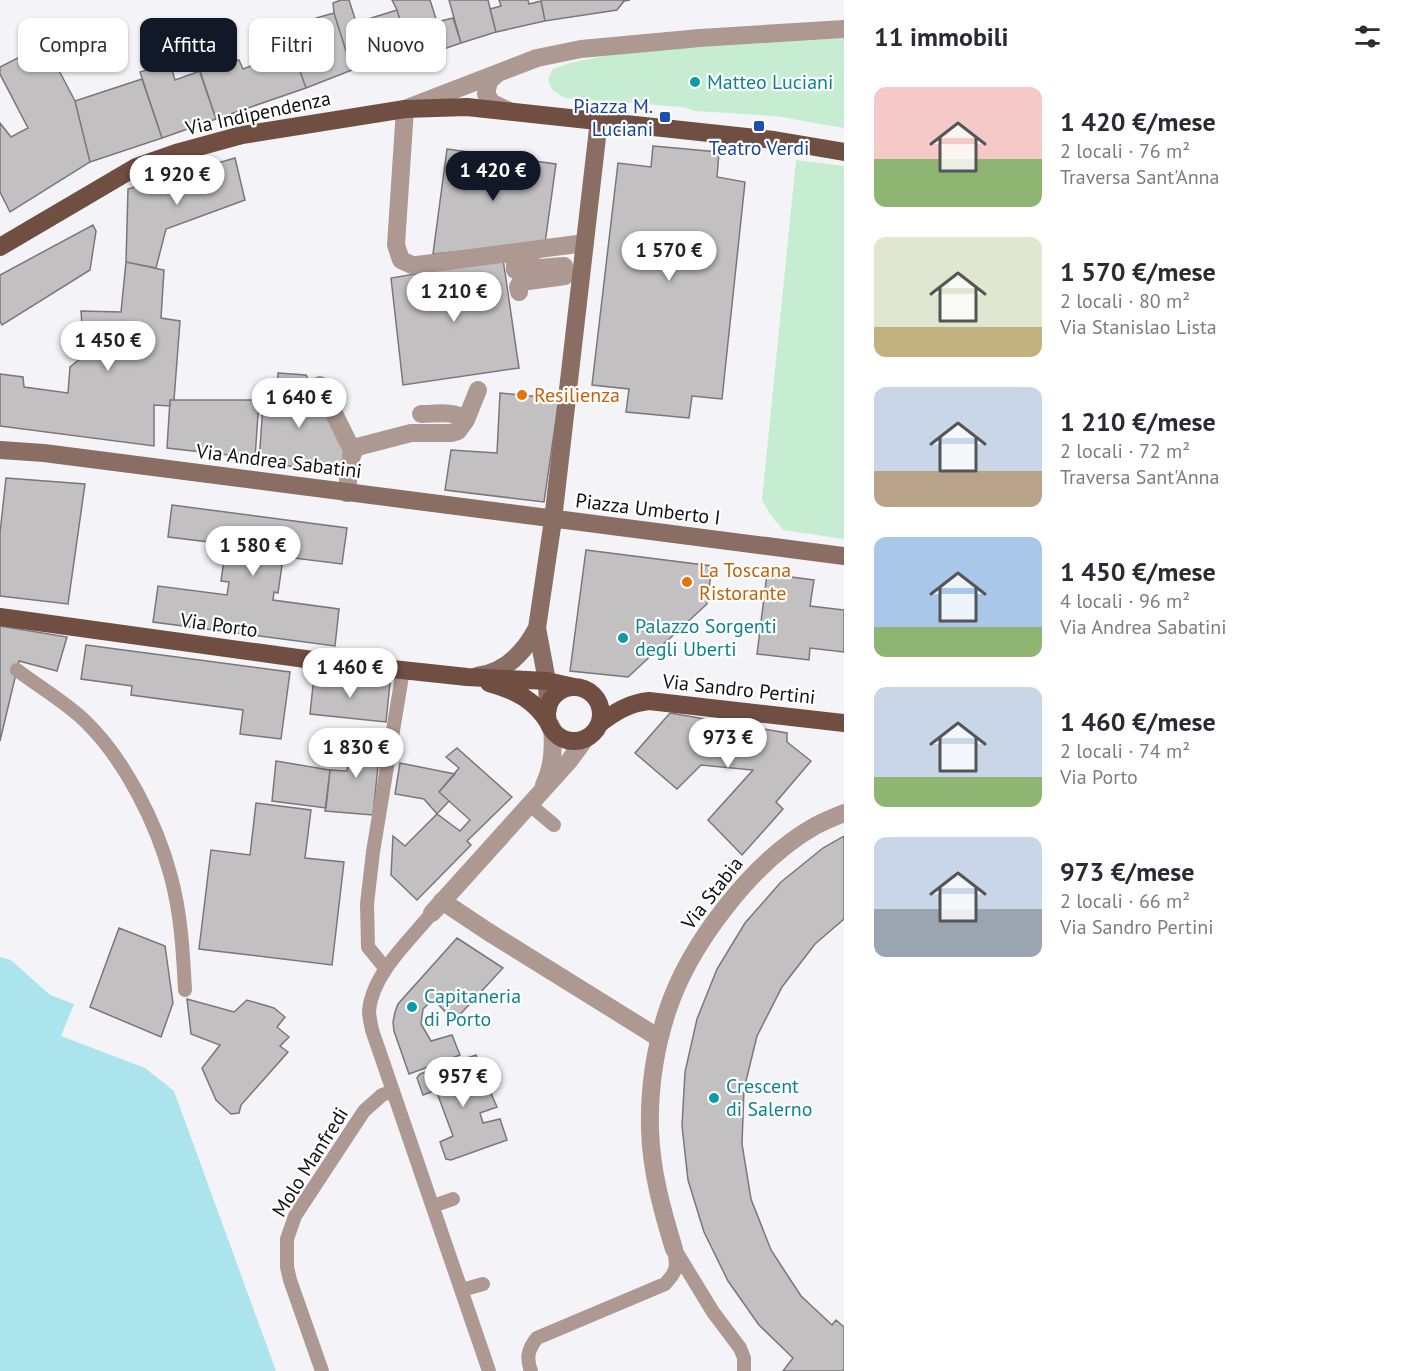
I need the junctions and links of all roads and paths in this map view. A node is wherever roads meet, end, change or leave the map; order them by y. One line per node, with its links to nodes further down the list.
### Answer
1 (844, 29): 2 (street)
2 (499, 72): 3 (street); 4 (street)
3 (405, 109): 4 (main road, Via Indipendenza); 7 (street); 8 (main road, Via Indipendenza)
4 (511, 112): 5 (main road, Via Indipendenza)
5 (599, 120): 6 (main road, Via Indipendenza); 7 (main road, Piazza Umberto I)
6 (844, 152)
7 (584, 247): 9 (street); 17 (main road, Piazza Umberto I)
8 (0, 248)
9 (519, 292)
10 (320, 386): 15 (street)
11 (478, 390): 13 (street)
12 (421, 414): 13 (street)
13 (466, 420): 15 (street)
14 (0, 450): 16 (main road, Via Andrea Sabatini)
15 (353, 452): 16 (street)
16 (348, 493): 17 (main road, Via Andrea Sabatini)
17 (553, 520): 18 (main road, Piazza Umberto I); 20 (main road)
18 (844, 556)
19 (0, 617): 22 (main road, Via Porto)
20 (537, 628): 23 (main road); 24 (main road)
21 (16, 670): 35 (lane)
22 (403, 670): 23 (main road, Via Porto); 34 (lane)
23 (467, 677): 24 (main road, Via Porto); 26 (main road, Via Porto)
24 (547, 681): 25 (main road, Via Porto); 26 (main road)
25 (574, 687): 26 (main road); 28 (main road)
26 (550, 721): 29 (main road); 30 (street)
27 (844, 723): 28 (main road, Via Sandro Pertini)
28 (599, 724): 29 (main road)
29 (586, 738): 30 (street)
30 (535, 800): 32 (lane); 33 (street)
31 (844, 813): 36 (street, Via Stabia)
32 (554, 825)
33 (437, 907): 34 (lane); 36 (street)
34 (386, 969): 37 (lane)
35 (185, 990)
36 (659, 1038): 40 (street, Via Stabia)
37 (393, 1091): 39 (lane); 43 (lane, Molo Manfredi)
38 (453, 1199): 39 (lane)
39 (433, 1206): 42 (lane)
40 (674, 1249): 45 (lane, Via Stabia); 46 (lane, Via Stabia)
41 (483, 1284): 42 (lane)
42 (462, 1290): 44 (lane)
43 (322, 1371)
44 (489, 1371)
45 (531, 1371)
46 (744, 1371)

